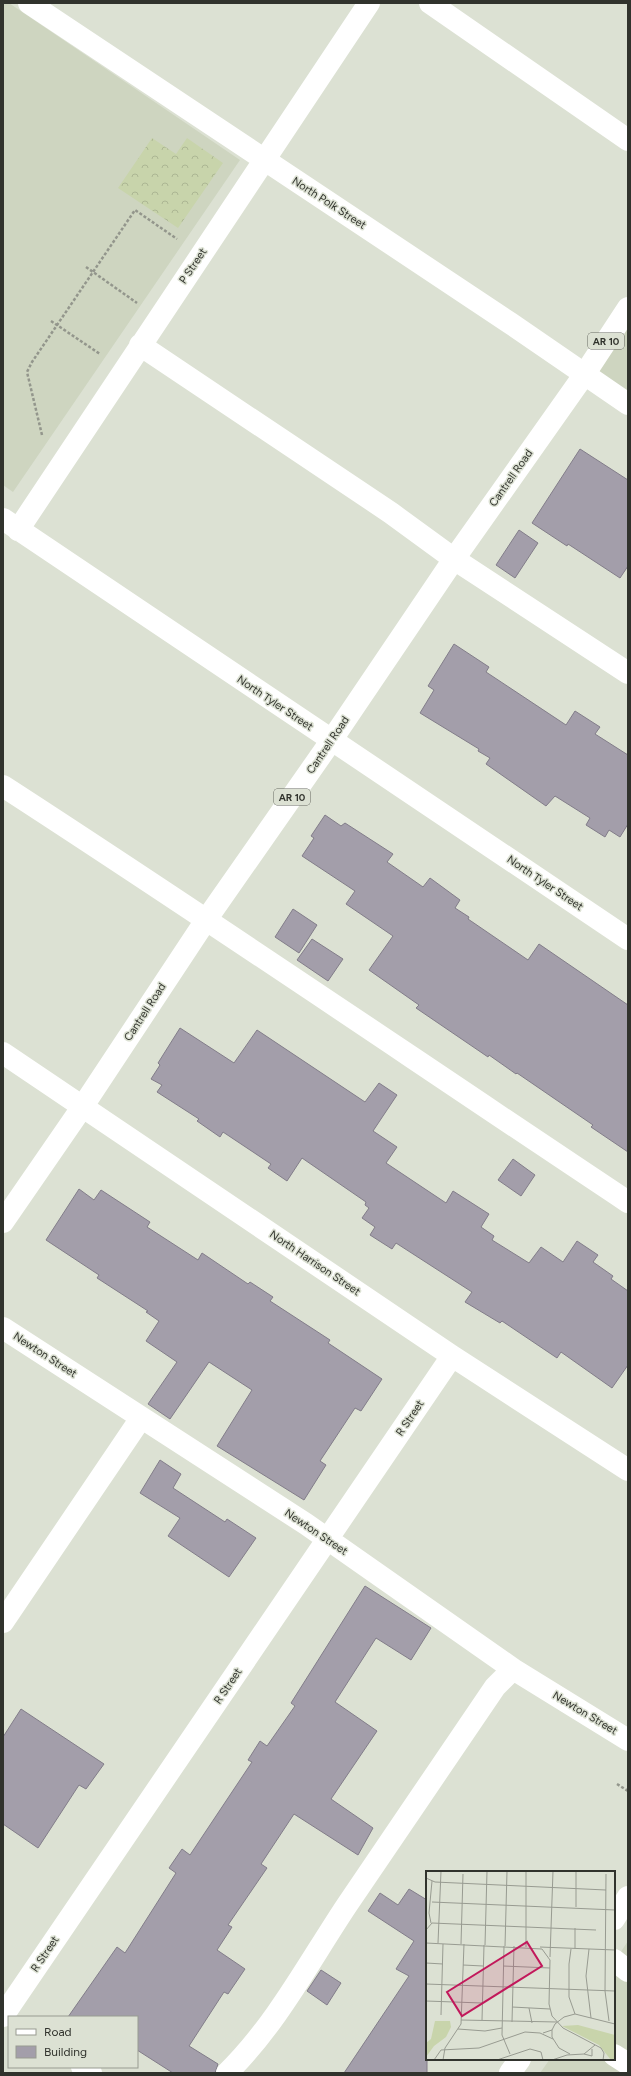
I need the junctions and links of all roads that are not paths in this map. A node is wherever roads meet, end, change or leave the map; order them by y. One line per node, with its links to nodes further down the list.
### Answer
1 (29, 3): 5 (street, North Polk Street)
2 (368, 3): 5 (street, P Street)
3 (430, 3): 4 (street)
4 (628, 140)
5 (263, 160): 7 (street, P Street); 8 (street, North Polk Street)
6 (628, 308): 8 (street, Cantrell Road / AR 10)
7 (140, 345): 10 (street, P Street); 11 (street)
8 (584, 375): 9 (street, North Polk Street); 11 (street, Cantrell Road / AR 10)
9 (628, 404)
10 (10, 524): 13 (street, North Tyler Street)
11 (454, 559): 12 (street); 13 (street, Cantrell Road / AR 10)
12 (628, 673)
13 (331, 741): 15 (street, Cantrell Road / AR 10); 16 (street, North Tyler Street)
14 (3, 786): 15 (street)
15 (206, 920): 18 (street, Cantrell Road / AR 10); 19 (street)
16 (628, 939)
17 (3, 1053): 18 (street, North Harrison Street)
18 (83, 1106): 20 (street, Cantrell Road / AR 10); 22 (street, North Harrison Street)
19 (628, 1202)
20 (3, 1222)
21 (3, 1328): 23 (street, Newton Street)
22 (452, 1356): 24 (street, North Harrison Street); 25 (street, R Street)
23 (141, 1418): 25 (street, Newton Street); 26 (street)
24 (628, 1470)
25 (327, 1540): 27 (street, Newton Street); 33 (street, R Street)
26 (3, 1622)
27 (512, 1669): 28 (street, Newton Street); 37 (street)
28 (628, 1740)
29 (628, 1897): 30 (street)
30 (615, 1917)
31 (615, 1961): 32 (street)
32 (628, 1971)
33 (3, 2017)
34 (615, 2056): 36 (street)
35 (519, 2060): 38 (street)
36 (628, 2064)
37 (227, 2073)
38 (510, 2073)

